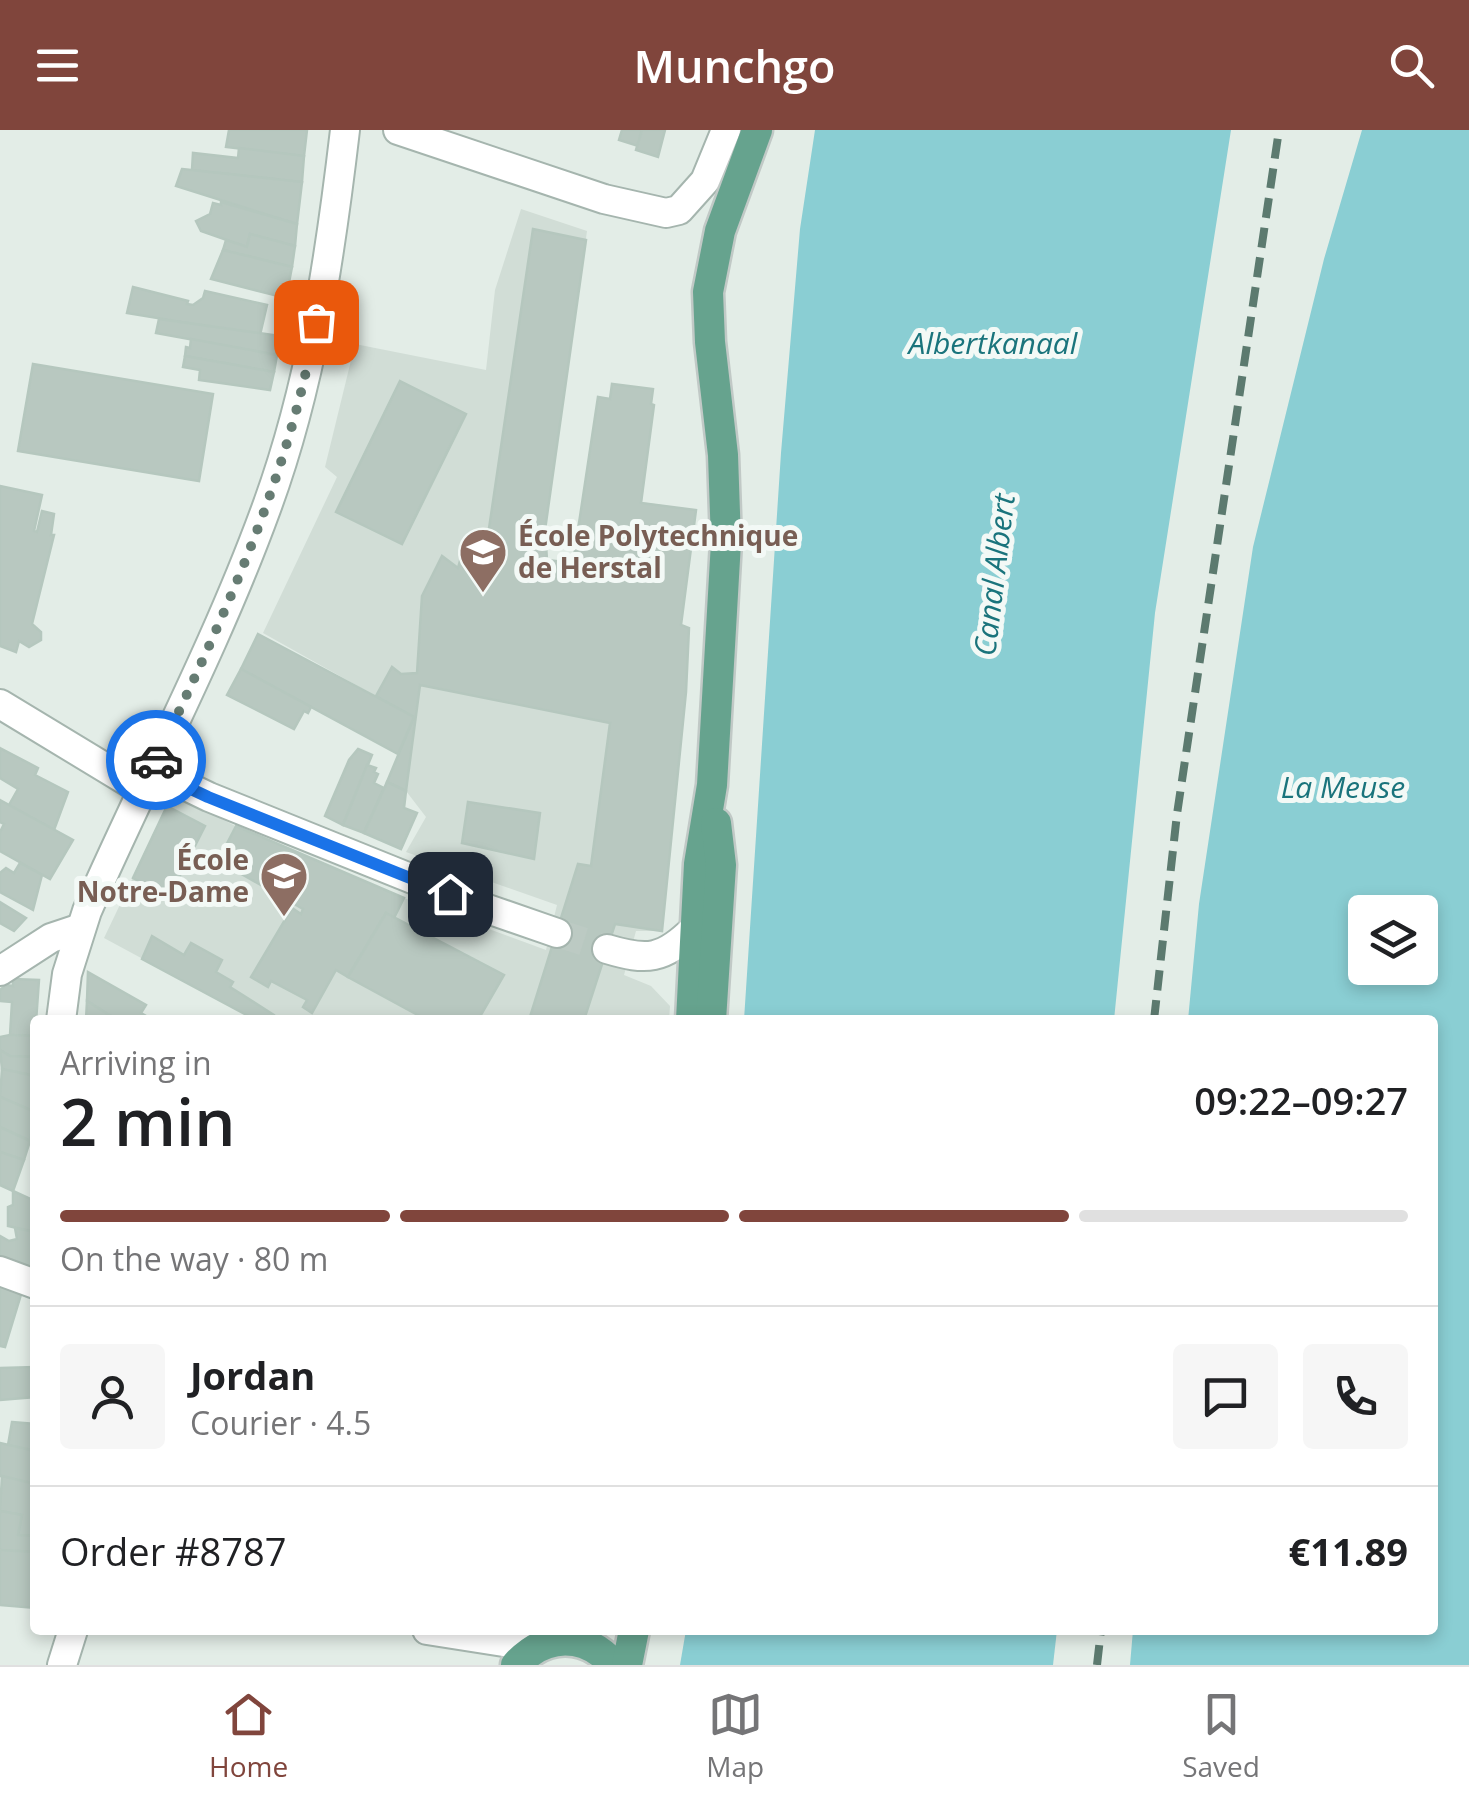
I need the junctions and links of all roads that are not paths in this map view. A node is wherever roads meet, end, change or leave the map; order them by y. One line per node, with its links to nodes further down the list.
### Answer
1 (345, 130): 6 (street)
2 (398, 130): 3 (street)
3 (726, 130)
4 (757, 130): 7 (main road)
5 (0, 704): 6 (street)
6 (147, 780): 8 (street); 10 (street)
7 (712, 785): 9 (main road); 15 (main road)
8 (81, 928): 12 (street); 13 (street)
9 (694, 930): 11 (street); 14 (main road)
10 (556, 934)
11 (607, 949)
12 (0, 971)
13 (61, 1015)
14 (690, 1015)
15 (711, 1015)
16 (0, 1271): 17 (street)
17 (30, 1282)
18 (71, 1635): 22 (street)
19 (459, 1635): 21 (street)
20 (633, 1635): 25 (main road)
21 (561, 1637): 23 (main road); 24 (main road)
22 (62, 1665)
23 (516, 1665)
24 (614, 1665)
25 (627, 1665)

